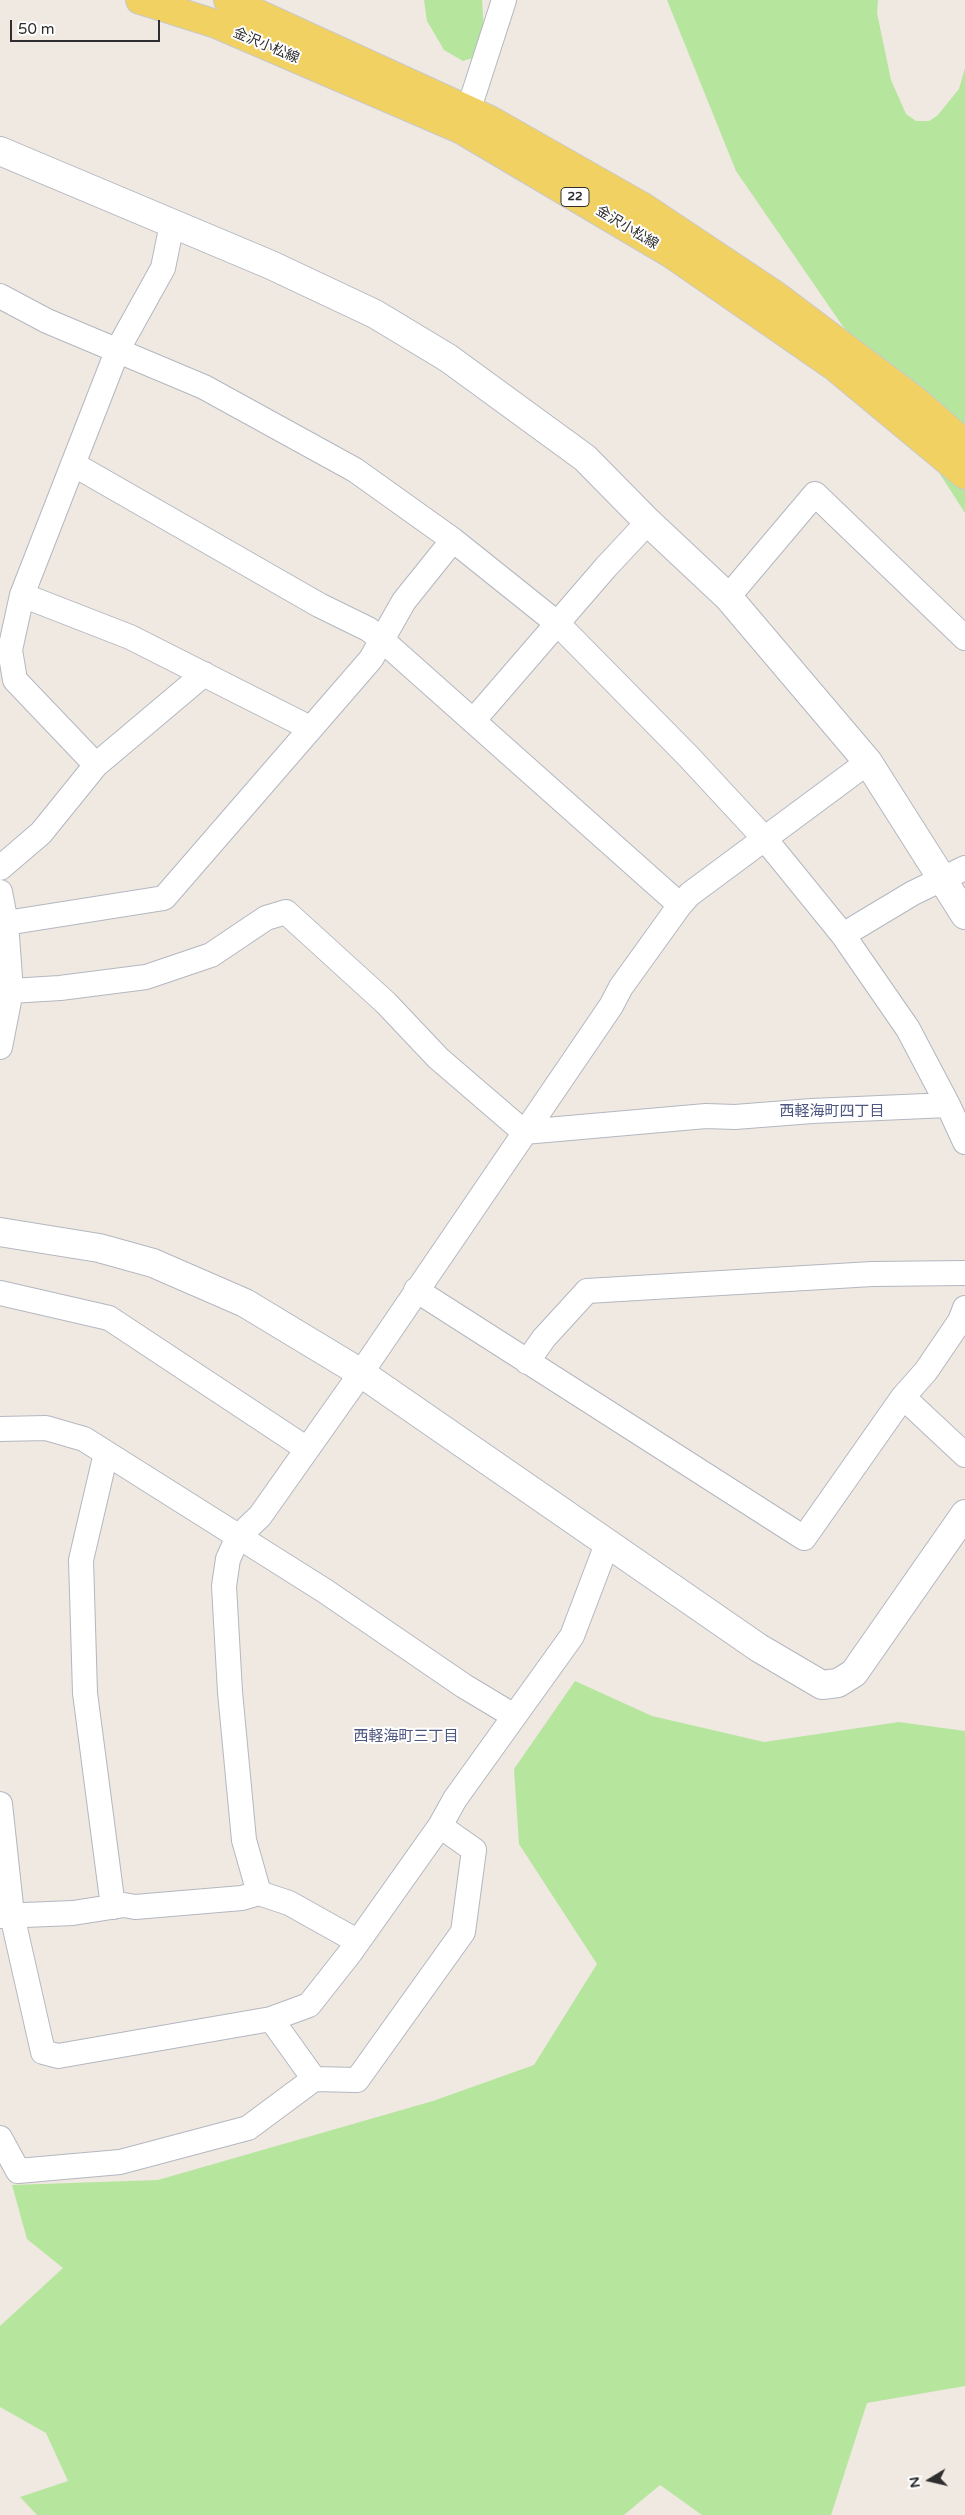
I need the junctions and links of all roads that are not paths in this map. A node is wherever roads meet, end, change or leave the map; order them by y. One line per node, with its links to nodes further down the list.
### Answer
1 (140, 0): 4 (main road, 金沢小松線 / 22)
2 (228, 0): 4 (main road, 金沢小松線 / 22)
3 (504, 0): 4 (street)
4 (466, 120): 9 (main road, 金沢小松線 / 22); 11 (main road, 金沢小松線 / 22)
5 (0, 151): 6 (street)
6 (172, 224): 8 (street); 12 (street)
7 (0, 296): 8 (street)
8 (118, 349): 10 (street); 13 (street)
9 (965, 444)
10 (73, 464): 14 (street); 18 (street)
11 (965, 475)
12 (648, 522): 15 (street); 16 (street)
13 (453, 540): 16 (street); 18 (street)
14 (22, 595): 19 (street); 23 (street)
15 (728, 597): 17 (street); 22 (street)
16 (558, 624): 20 (street); 24 (street)
17 (965, 638)
18 (381, 639): 20 (street); 21 (street)
19 (204, 674): 21 (street); 23 (street)
20 (472, 722): 28 (street)
21 (310, 728): 30 (street)
22 (868, 762): 24 (street); 26 (street)
23 (96, 765): 25 (street)
24 (765, 838): 28 (street); 31 (street)
25 (0, 868)
26 (954, 873): 29 (street); 31 (street)
27 (0, 892): 30 (street)
28 (680, 905): 35 (street)
29 (965, 915)
30 (6, 923): 32 (street)
31 (843, 935): 34 (street)
32 (11, 990): 33 (street); 35 (street)
33 (0, 1047)
34 (948, 1105): 35 (street); 36 (street)
35 (524, 1132): 39 (street)
36 (965, 1142)
37 (0, 1232): 43 (street)
38 (965, 1273): 42 (street)
39 (416, 1290): 42 (street); 43 (street)
40 (0, 1293): 46 (street)
41 (965, 1308): 44 (street)
42 (527, 1362): 44 (street)
43 (361, 1373): 46 (street); 51 (street)
44 (903, 1397): 48 (street)
45 (0, 1430): 47 (street)
46 (307, 1449): 50 (street)
47 (106, 1453): 50 (street); 56 (street)
48 (965, 1455)
49 (965, 1514): 51 (street)
50 (238, 1536): 52 (street); 55 (street)
51 (607, 1544): 52 (street)
52 (514, 1716): 54 (street)
53 (0, 1804): 57 (street)
54 (440, 1826): 58 (street); 60 (street)
55 (259, 1893): 56 (street); 58 (street)
56 (113, 1907): 57 (street)
57 (6, 1915): 59 (street)
58 (357, 1941): 59 (street)
59 (271, 2019): 60 (street)
60 (314, 2079): 61 (street)
61 (0, 2138)

